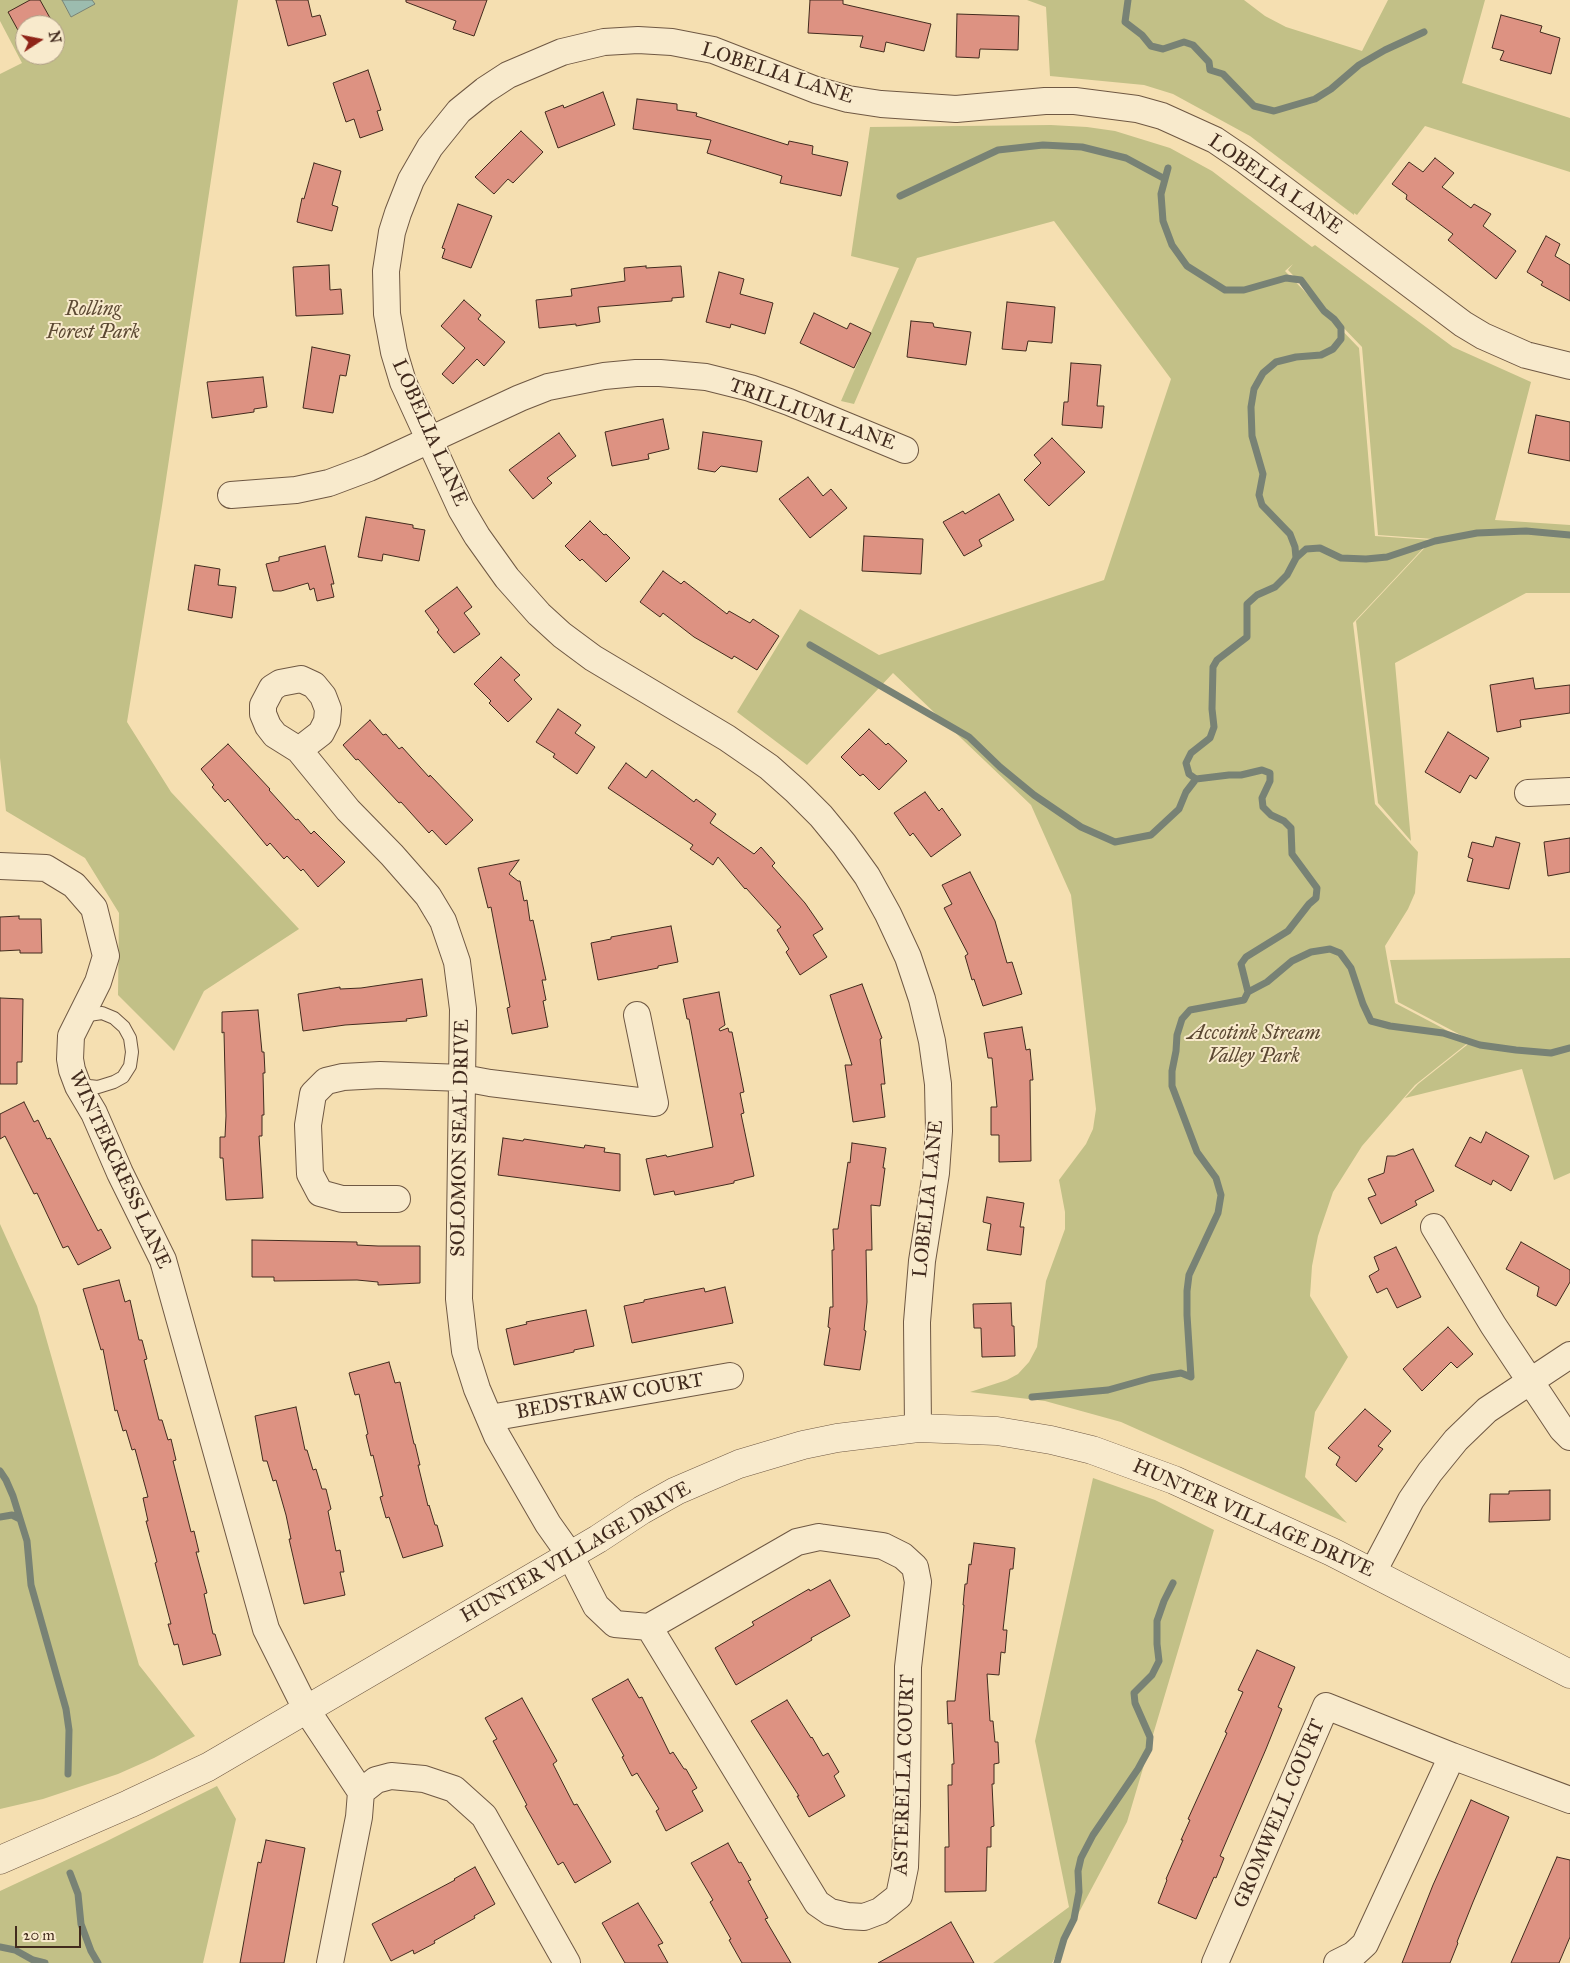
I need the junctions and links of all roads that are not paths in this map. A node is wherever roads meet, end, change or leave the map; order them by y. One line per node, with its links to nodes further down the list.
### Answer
1 (1570, 366): 2 (street, LOBELIA LANE)
2 (430, 440): 3 (street, TRILLIUM LANE); 4 (street, TRILLIUM LANE); 19 (street, LOBELIA LANE)
3 (905, 450)
4 (231, 495)
5 (299, 750): 11 (street, SOLOMON SEAL DRIVE)
6 (1570, 791): 7 (street)
7 (1528, 794)
8 (0, 866): 10 (street, WINTERCRESS LANE)
9 (637, 1015): 11 (street)
10 (82, 1016): 12 (street, WINTERCRESS LANE); 12 (lane)
11 (463, 1078): 13 (street); 18 (street, SOLOMON SEAL DRIVE)
12 (76, 1081): 25 (street, WINTERCRESS LANE)
13 (397, 1199)
14 (1434, 1228): 17 (street)
15 (1570, 1355): 17 (street)
16 (730, 1376): 18 (street, BEDSTRAW COURT)
17 (1531, 1382): 20 (street); 22 (street)
18 (490, 1418): 21 (street, SOLOMON SEAL DRIVE)
19 (918, 1428): 21 (street, HUNTER VILLAGE DRIVE); 22 (street, HUNTER VILLAGE DRIVE)
20 (1570, 1437)
21 (570, 1555): 23 (street); 25 (street, HUNTER VILLAGE DRIVE)
22 (1373, 1572): 24 (street, HUNTER VILLAGE DRIVE)
23 (649, 1627): 23 (street, ASTERELLA COURT)
24 (1570, 1674)
25 (306, 1709): 27 (street, WINTERCRESS LANE); 29 (street, HUNTER VILLAGE DRIVE)
26 (1452, 1756): 28 (street, GROMWELL COURT); 32 (street, GROMWELL COURT); 33 (street)
27 (361, 1792): 30 (street); 31 (street)
28 (1570, 1800)
29 (0, 1860)
30 (330, 1963)
31 (567, 1963)
32 (1215, 1963)
33 (1336, 1963)

